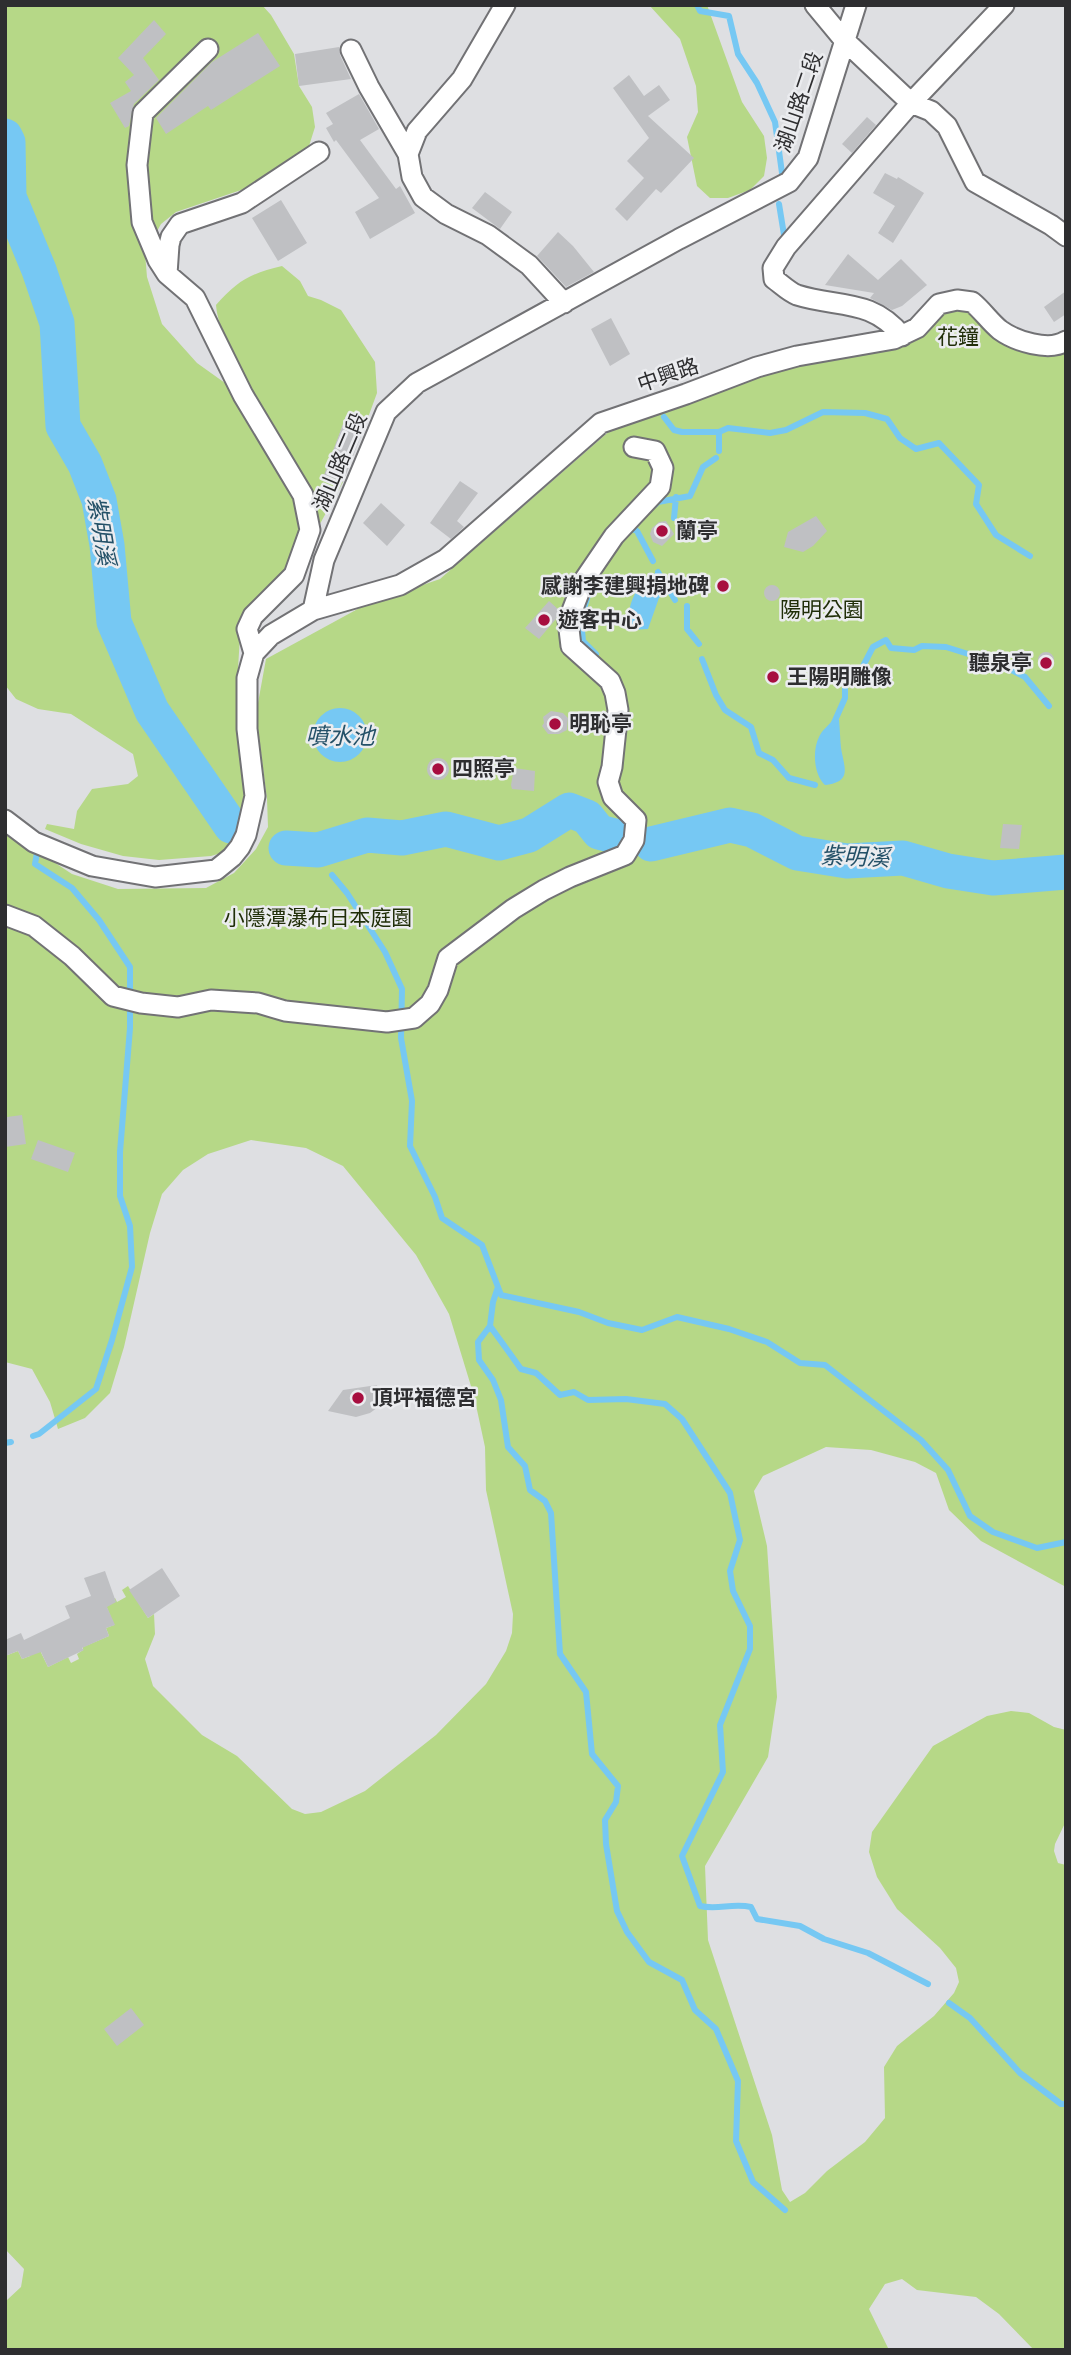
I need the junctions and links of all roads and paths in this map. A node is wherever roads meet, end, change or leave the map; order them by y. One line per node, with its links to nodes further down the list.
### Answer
1 (505, 5): 10 (street)
2 (815, 5): 5 (street)
3 (856, 5): 5 (street, 湖山路二段)
4 (1004, 5): 8 (street)
5 (844, 40): 8 (street); 13 (street, 湖山路二段)
6 (208, 49): 12 (street)
7 (351, 50): 10 (street)
8 (911, 103): 11 (street); 14 (street)
9 (318, 152): 12 (street)
10 (408, 154): 13 (street)
11 (1066, 236)
12 (167, 274): 18 (street)
13 (564, 303): 17 (street, 湖山路二段)
14 (902, 336): 15 (street, 中興路); 17 (street, 中興路)
15 (1066, 341)
16 (634, 447): 20 (street)
17 (313, 610): 18 (street)
18 (254, 653): 19 (street)
19 (5, 820)
20 (5, 915)

